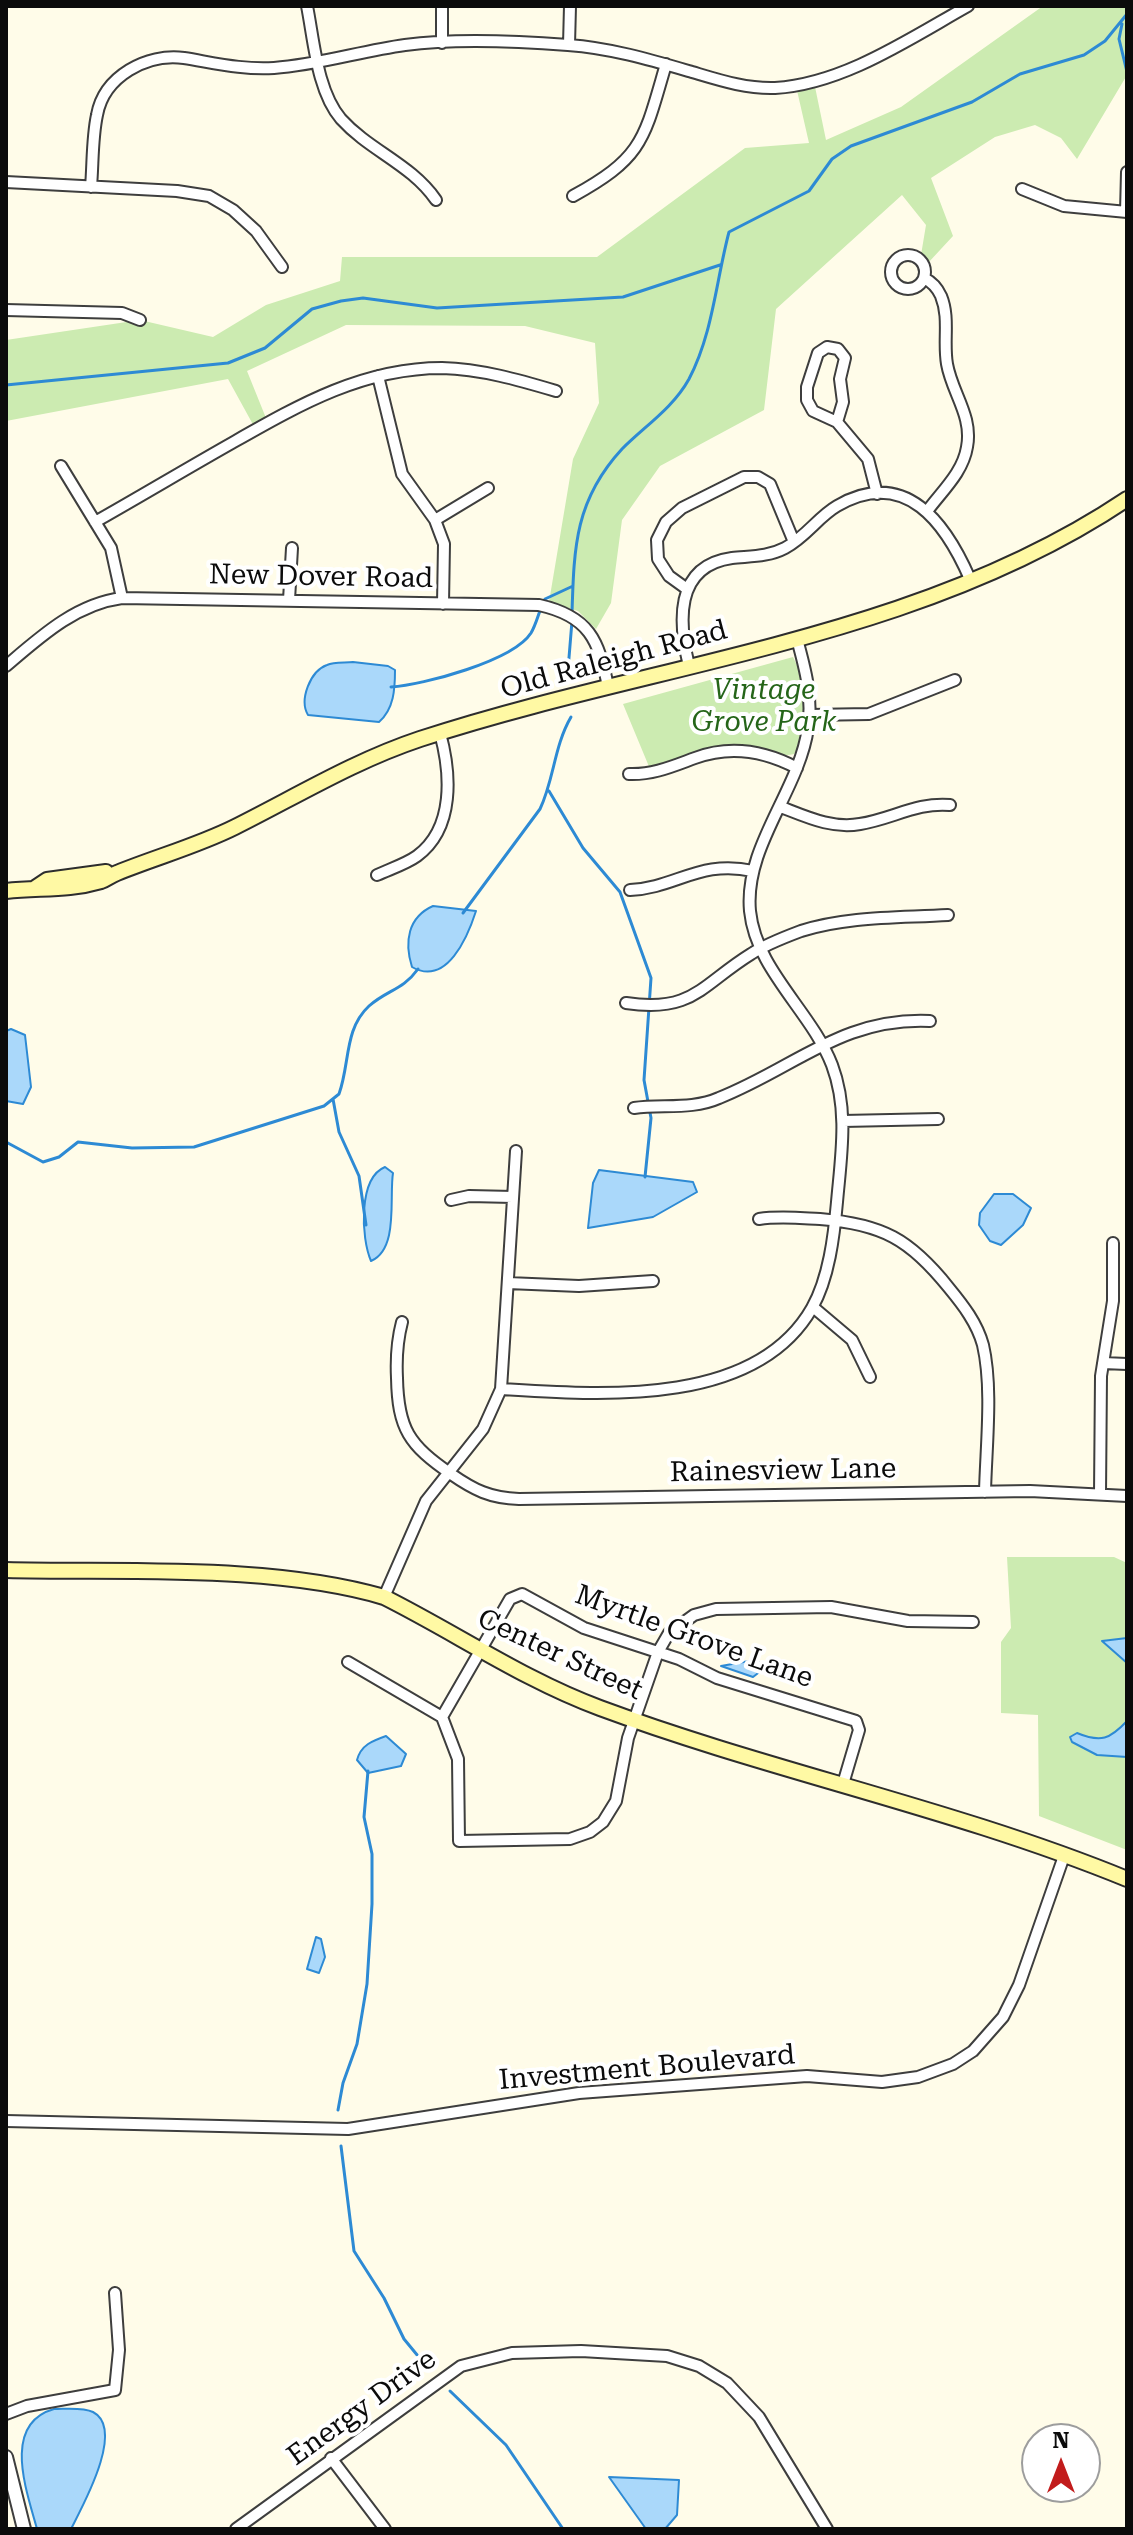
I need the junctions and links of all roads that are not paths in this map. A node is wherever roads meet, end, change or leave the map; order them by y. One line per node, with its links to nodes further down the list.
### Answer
1 (307, 6): 7 (street)
2 (442, 6): 5 (street)
3 (570, 6): 6 (street)
4 (968, 6): 8 (street)
5 (442, 43): 6 (street); 7 (street)
6 (569, 45): 8 (street)
7 (319, 60): 11 (street); 14 (street)
8 (666, 64): 13 (street)
9 (1127, 172): 15 (street)
10 (6, 182): 11 (street)
11 (91, 187): 16 (street)
12 (1022, 189): 15 (street)
13 (573, 196)
14 (436, 200)
15 (1126, 212)
16 (282, 267)
17 (924, 278): 27 (street)
18 (6, 310): 19 (street)
19 (140, 320)
20 (378, 376): 21 (street); 28 (street); 29 (street)
21 (556, 391)
22 (837, 422): 22 (street); 25 (street)
23 (61, 466): 29 (street)
24 (488, 488): 28 (street)
25 (877, 494): 27 (street); 30 (street)
26 (1127, 499): 32 (main road, Old Raleigh Road)
27 (928, 510): 32 (street)
28 (435, 520): 36 (street)
29 (95, 522): 34 (street)
30 (794, 542): 33 (street); 33 (street)
31 (292, 548): 35 (street)
32 (970, 579): 37 (main road, Old Raleigh Road)
33 (687, 589): 39 (street)
34 (122, 598): 35 (street, New Dover Road); 38 (street, New Dover Road)
35 (289, 600): 36 (street, New Dover Road)
36 (443, 604): 41 (street, New Dover Road)
37 (797, 639): 39 (main road, Old Raleigh Road); 42 (street)
38 (6, 666)
39 (689, 666): 41 (main road, Old Raleigh Road)
40 (955, 680): 42 (street)
41 (608, 687): 43 (main road, Old Raleigh Road)
42 (810, 715): 44 (street)
43 (440, 733): 49 (street); 51 (main road, Old Raleigh Road)
44 (797, 768): 45 (street); 47 (street)
45 (629, 774)
46 (950, 805): 47 (street)
47 (781, 807): 48 (street)
48 (753, 871): 50 (street); 53 (street)
49 (377, 875)
50 (630, 890)
51 (6, 891)
52 (948, 915): 53 (street)
53 (761, 949): 54 (street); 56 (street)
54 (626, 1003)
55 (930, 1021): 56 (street)
56 (822, 1044): 57 (street); 59 (street)
57 (634, 1108)
58 (938, 1119): 59 (street)
59 (843, 1121): 64 (street)
60 (516, 1151): 61 (street)
61 (513, 1197): 62 (street); 67 (street)
62 (451, 1200)
63 (759, 1219): 64 (street)
64 (835, 1220): 68 (street); 75 (street)
65 (1113, 1243): 70 (street)
66 (653, 1281): 67 (street)
67 (508, 1283): 73 (street)
68 (813, 1307): 72 (street); 73 (street)
69 (402, 1322): 74 (street, Rainesview Lane)
70 (1103, 1363): 71 (street); 76 (street)
71 (1127, 1364)
72 (870, 1377)
73 (501, 1389): 74 (street)
74 (447, 1472): 75 (street, Rainesview Lane); 79 (street)
75 (985, 1492): 76 (street, Rainesview Lane)
76 (1100, 1494): 77 (street, Rainesview Lane)
77 (1127, 1496)
78 (6, 1570): 79 (main road, Center Street)
79 (384, 1597): 81 (main road, Center Street)
80 (973, 1622): 82 (street)
81 (482, 1649): 82 (street, Myrtle Grove Lane); 84 (street); 85 (main road, Center Street)
82 (658, 1652): 85 (street); 86 (street, Myrtle Grove Lane)
83 (348, 1662): 84 (street)
84 (442, 1717): 85 (street)
85 (634, 1720): 86 (main road, Center Street)
86 (843, 1784): 87 (main road, Center Street)
87 (1064, 1856): 88 (main road, Center Street); 89 (street, Investment Boulevard)
88 (1127, 1879)
89 (6, 2121)
90 (115, 2293): 91 (street)
91 (6, 2414)
92 (6, 2457): 94 (street)
93 (331, 2458): 95 (street, Energy Drive); 96 (street); 97 (street, Energy Drive)
94 (24, 2529)
95 (236, 2529)
96 (385, 2529)
97 (827, 2529)

